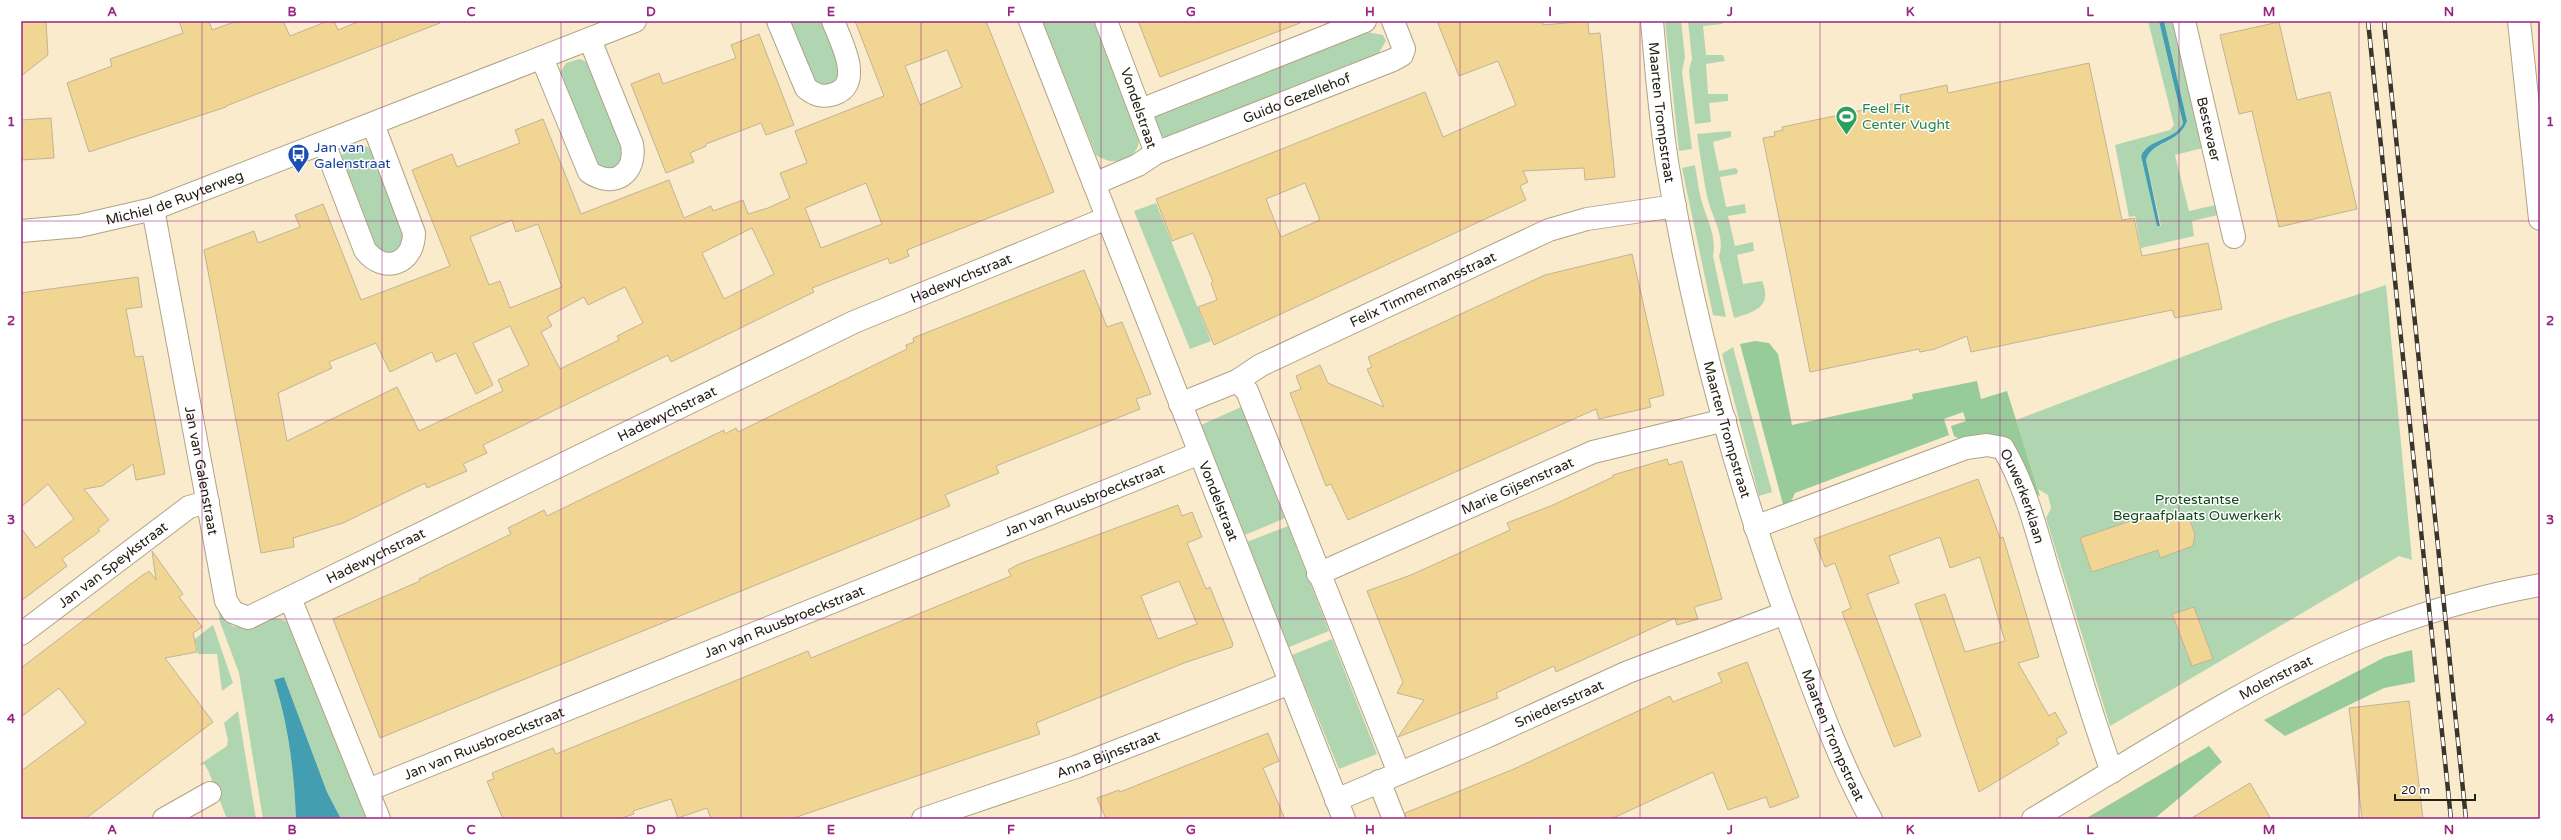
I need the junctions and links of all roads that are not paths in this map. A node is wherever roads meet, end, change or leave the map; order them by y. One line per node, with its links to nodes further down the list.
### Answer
1 (636, 21): 11 (street, Michiel de Ruyterweg)
2 (778, 21): 3 (street)
3 (833, 21)
4 (1030, 21): 17 (street, Vondelstraat)
5 (1106, 21): 13 (street, Vondelstraat)
6 (1365, 21): 13 (street)
7 (1393, 21): 16 (street, Guido Gezellehof)
8 (1652, 21): 18 (street, Maarten Trompstraat)
9 (2184, 21): 23 (street, Bestevaer)
10 (2519, 21): 21 (street)
11 (590, 40): 12 (street, Michiel de Ruyterweg); 12 (street)
12 (542, 58): 14 (street, Michiel de Ruyterweg)
13 (1141, 110): 16 (street, Vondelstraat)
14 (372, 124): 15 (street, Michiel de Ruyterweg); 15 (street)
15 (324, 143): 19 (street, Michiel de Ruyterweg)
16 (1156, 153): 17 (street, Vondelstraat)
17 (1094, 184): 20 (street, Vondelstraat)
18 (1675, 206): 24 (street, Felix Timmermansstraat); 26 (street, Maarten Trompstraat)
19 (153, 209): 22 (street, Michiel de Ruyterweg); 28 (street, Jan van Galenstraat)
20 (1107, 218): 25 (street, Vondelstraat); 32 (street, Hadewychstraat)
21 (2540, 219)
22 (21, 231)
23 (2234, 237)
24 (1237, 381): 25 (street, Felix Timmermansstraat); 30 (street)
25 (1180, 404): 27 (street, Vondelstraat)
26 (1725, 420): 29 (street, Maarten Trompstraat); 30 (street, Marie Gijsenstraat)
27 (1200, 453): 36 (street, Vondelstraat); 39 (street, Jan van Ruusbroeckstraat)
28 (208, 502): 33 (street, Jan van Galenstraat); 35 (street, Jan van Speykstraat)
29 (1755, 527): 34 (street, Maarten Trompstraat); 37 (street, Ouwerkerklaan)
30 (1318, 574): 38 (street)
31 (2540, 585): 37 (street, Molenstraat)
32 (290, 598): 33 (street, Hadewychstraat); 39 (street)
33 (233, 612)
34 (1785, 613): 38 (street, Sniedersstraat); 46 (street, Maarten Trompstraat)
35 (21, 634)
36 (1290, 683): 41 (street, Vondelstraat); 44 (street, Anna Bijnsstraat)
37 (2112, 772): 47 (street, Molenstraat)
38 (1389, 777): 41 (street, Sniedersstraat); 45 (street)
39 (368, 790): 43 (street)
40 (210, 793): 42 (street)
41 (1340, 809)
42 (164, 819)
43 (379, 819)
44 (924, 819)
45 (1394, 819)
46 (1871, 819)
47 (2033, 819)

